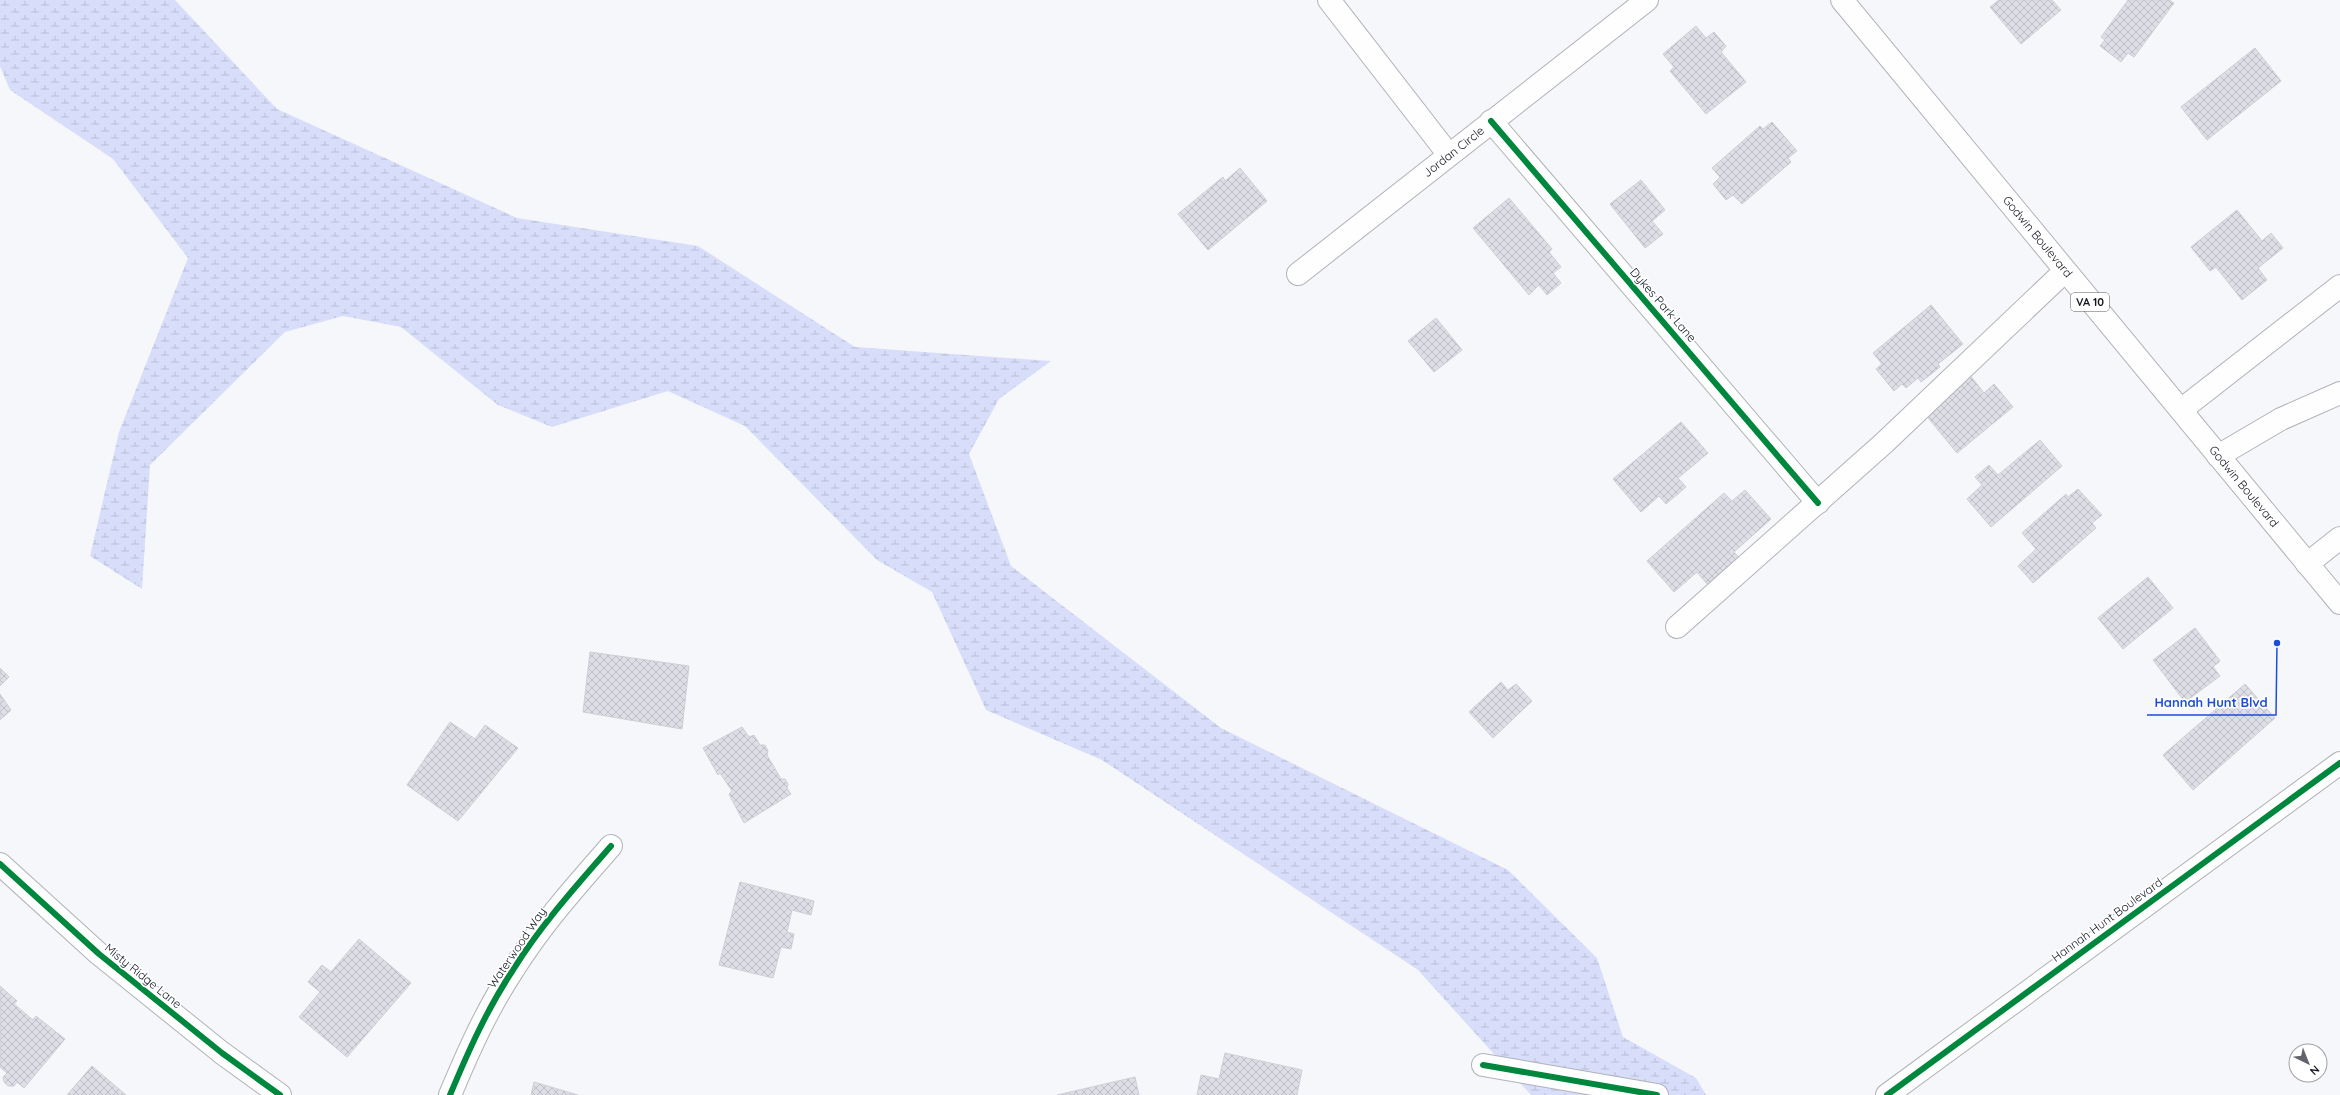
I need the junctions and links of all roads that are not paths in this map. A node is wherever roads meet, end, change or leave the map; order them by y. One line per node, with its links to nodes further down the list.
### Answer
1 (1329, 0): 5 (street)
2 (1647, 0): 4 (street, Jordan Circle)
3 (1842, 0): 6 (street, Godwin Boulevard / VA 10)
4 (1491, 121): 5 (street, Jordan Circle); 12 (street, Dykes Park Lane)
5 (1449, 155): 7 (street, Jordan Circle)
6 (2065, 271): 10 (street, Godwin Boulevard / VA 10); 12 (street)
7 (1298, 274)
8 (2340, 286): 10 (street)
9 (2340, 393): 11 (street)
10 (2181, 410): 11 (street, Godwin Boulevard / VA 10)
11 (2218, 456): 14 (street, Godwin Boulevard / VA 10)
12 (1818, 503): 16 (street)
13 (2340, 538): 14 (street)
14 (2308, 564): 15 (street, Godwin Boulevard / VA 10)
15 (2340, 603)
16 (1677, 627)
17 (2340, 762): 24 (street, Hannah Hunt Boulevard)
18 (611, 846): 22 (street, Waterwood Way)
19 (0, 864): 21 (street, Misty Ridge Lane)
20 (1483, 1065): 23 (street)
21 (280, 1095)
22 (450, 1095)
23 (1657, 1095)
24 (1887, 1095)

